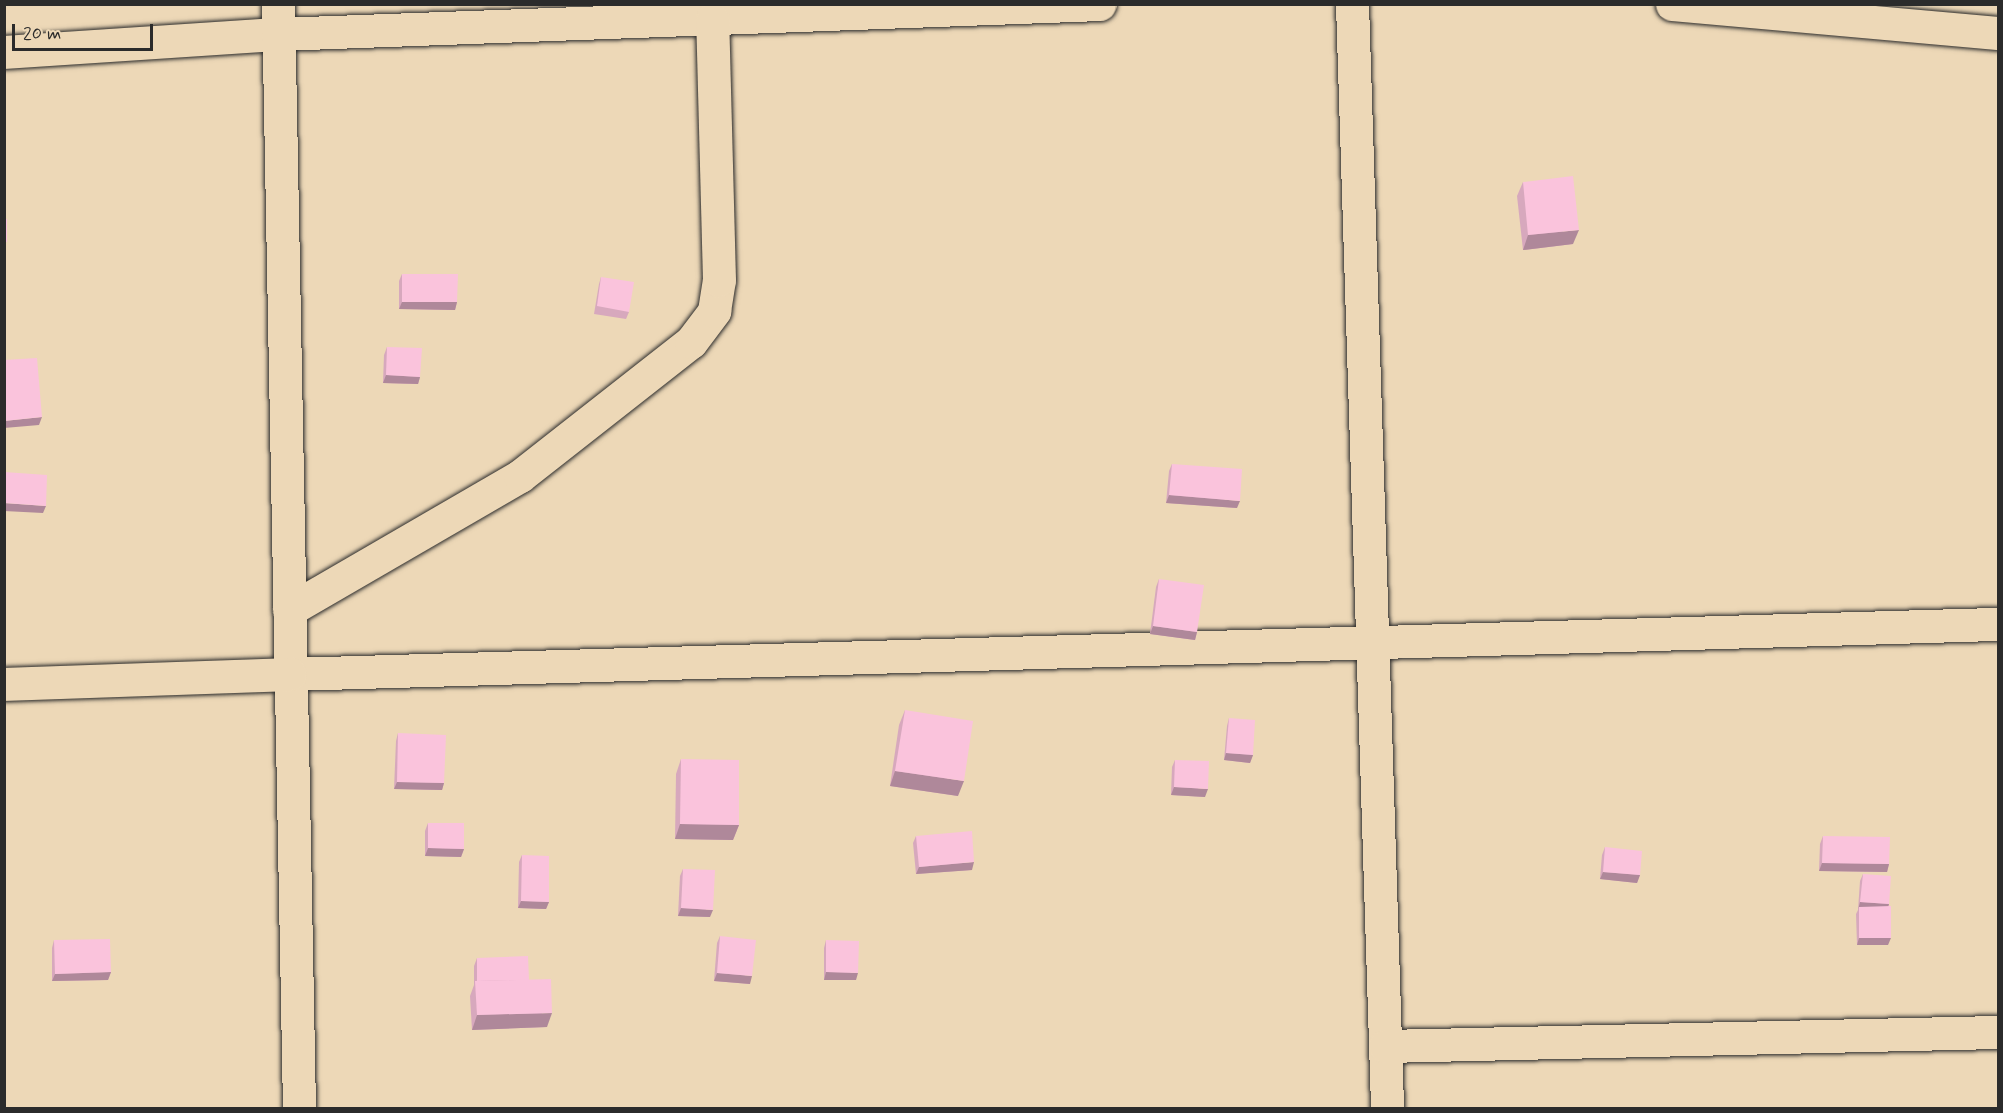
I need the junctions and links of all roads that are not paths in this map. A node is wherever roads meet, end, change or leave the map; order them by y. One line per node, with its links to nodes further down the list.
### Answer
1 (1099, 4): 6 (street)
2 (1352, 4): 11 (street)
3 (1672, 4): 7 (street)
4 (551, 14): 5 (street); 6 (street)
5 (278, 19): 8 (street); 9 (street)
6 (712, 19): 9 (street)
7 (1998, 33)
8 (4, 52)
9 (289, 610): 12 (street)
10 (1998, 624): 11 (street)
11 (1372, 643): 12 (street); 15 (street)
12 (290, 674): 13 (street); 16 (street)
13 (4, 684)
14 (1998, 1032): 15 (street)
15 (1385, 1046): 17 (street)
16 (299, 1108)
17 (1387, 1108)

